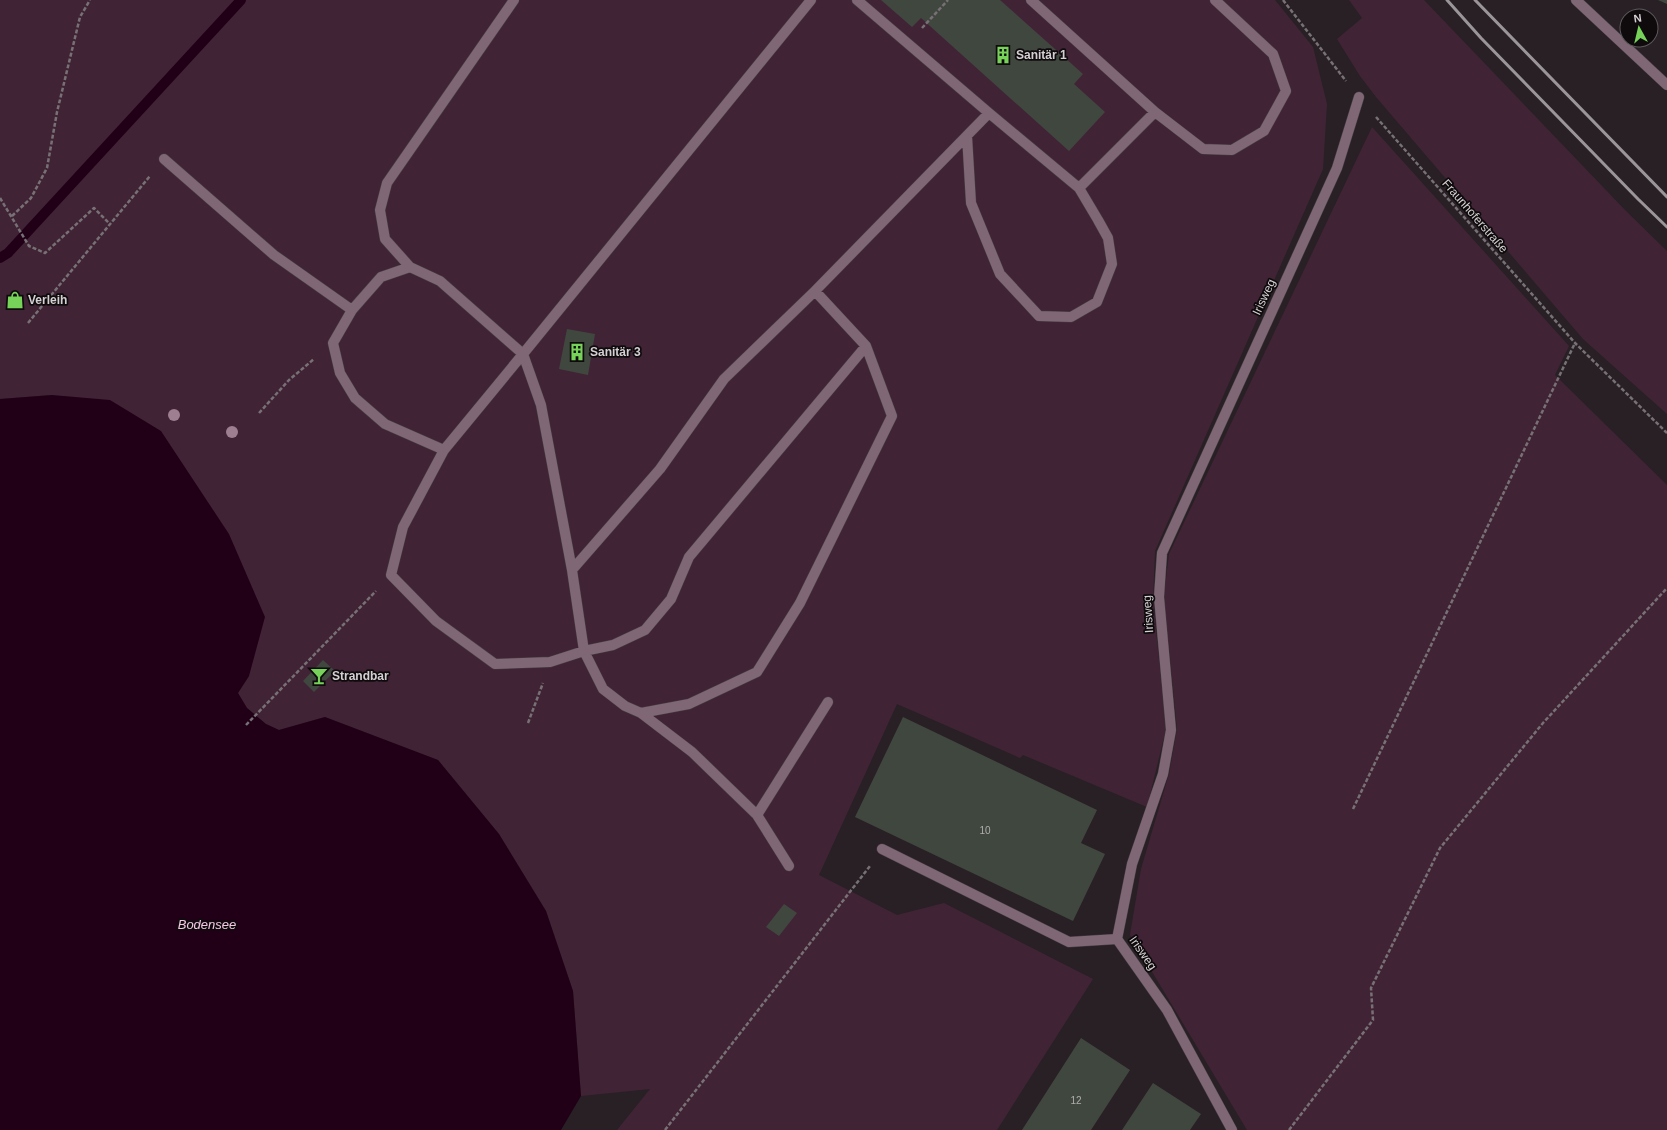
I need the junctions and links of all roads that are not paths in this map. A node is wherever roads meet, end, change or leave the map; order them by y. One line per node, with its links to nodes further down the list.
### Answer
1 (514, 0): 14 (lane)
2 (812, 0): 18 (lane)
3 (857, 0): 10 (lane)
4 (1031, 0): 9 (lane)
5 (1214, 0): 9 (lane)
6 (1576, 0): 7 (lane)
7 (1667, 86)
8 (1358, 98): 27 (lane, Irisweg)
9 (1155, 112): 13 (lane)
10 (989, 113): 11 (lane); 13 (lane)
11 (967, 136): 13 (lane); 15 (lane)
12 (164, 159): 16 (lane)
13 (1079, 188)
14 (410, 267): 16 (lane); 18 (lane)
15 (815, 291): 17 (lane); 20 (lane)
16 (352, 310): 19 (lane)
17 (866, 346): 21 (lane); 23 (lane)
18 (523, 354): 19 (lane); 20 (lane)
19 (444, 450): 21 (lane)
20 (572, 570): 21 (lane)
21 (584, 651): 23 (lane)
22 (828, 702): 24 (lane)
23 (641, 713): 24 (lane)
24 (757, 815): 26 (lane)
25 (882, 849): 27 (lane)
26 (789, 866)
27 (1117, 939): 28 (lane, Irisweg)
28 (1232, 1130)

